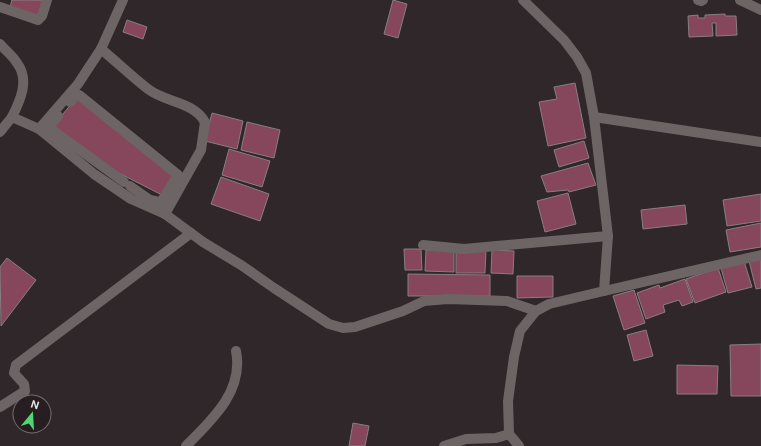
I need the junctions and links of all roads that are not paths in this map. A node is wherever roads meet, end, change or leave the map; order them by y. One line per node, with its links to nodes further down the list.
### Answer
1 (47, 0): 7 (street)
2 (123, 0): 10 (street)
3 (523, 0): 12 (street)
4 (698, 0): 5 (street)
5 (703, 0)
6 (740, 0): 8 (street)
7 (2, 8)
8 (761, 10)
9 (0, 44): 11 (street)
10 (101, 49): 13 (street); 18 (street)
11 (12, 117): 13 (street); 14 (street)
12 (594, 117): 15 (street); 20 (street)
13 (39, 130): 16 (street)
14 (0, 132)
15 (761, 142)
16 (81, 157): 17 (street); 17 (street); 18 (street)
17 (161, 202): 18 (street)
18 (165, 214): 19 (street)
19 (191, 234): 24 (street); 26 (street)
20 (608, 236): 21 (street); 23 (street)
21 (423, 245)
22 (761, 255): 23 (street)
23 (604, 291): 24 (street)
24 (536, 311): 27 (street)
25 (236, 350): 28 (street)
26 (0, 408)
27 (509, 434): 29 (street); 30 (street)
28 (186, 446)
29 (444, 446)
30 (519, 446)

